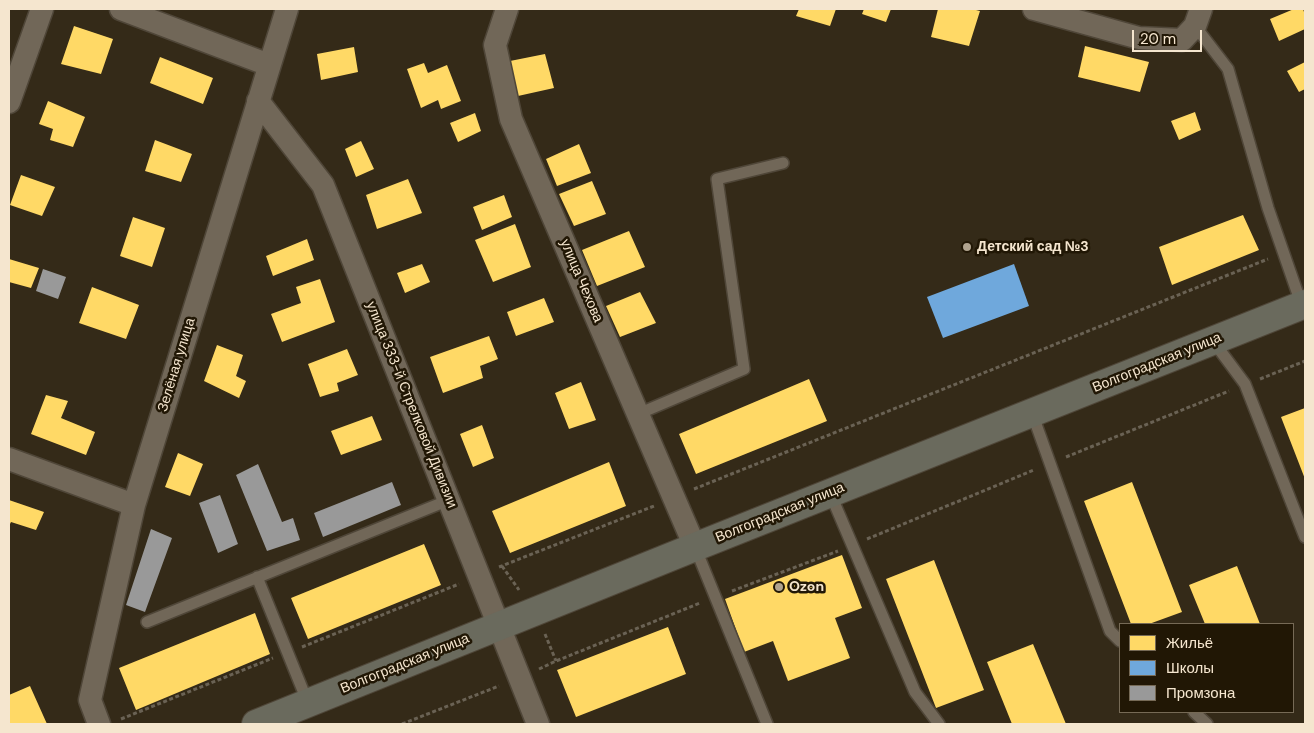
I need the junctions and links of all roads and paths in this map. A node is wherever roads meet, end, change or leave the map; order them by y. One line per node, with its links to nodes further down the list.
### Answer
1 (42, 9): 9 (street)
2 (121, 9): 7 (street)
3 (286, 9): 7 (street, Зелёная улица)
4 (506, 9): 15 (street, улица Чехова)
5 (1034, 9): 6 (street)
6 (1198, 17): 11 (lane)
7 (269, 65): 8 (street, Зелёная улица)
8 (258, 101): 19 (street, улица 333-й Стрелковой Дивизии); 20 (street, Зелёная улица)
9 (9, 102)
10 (783, 163): 15 (lane)
11 (1283, 252): 12 (lane); 18 (path)
12 (1304, 305): 13 (main road, Волгоградская улица)
13 (1213, 341): 14 (main road, Волгоградская улица); 21 (lane)
14 (1032, 413): 17 (main road, Волгоградская улица); 27 (lane)
15 (638, 414): 18 (street, улица Чехова)
16 (9, 459): 20 (street)
17 (830, 493): 22 (main road, Волгоградская улица); 35 (lane)
18 (674, 498): 22 (street, улица Чехова); 23 (path)
19 (449, 500): 23 (street, улица 333-й Стрелковой Дивизии); 24 (lane)
20 (134, 504): 31 (street, Зелёная улица)
21 (1305, 537)
22 (695, 547): 26 (main road, Волгоградская улица); 34 (lane)
23 (479, 575): 26 (street, улица 333-й Стрелковой Дивизии); 28 (path)
24 (257, 577): 25 (lane); 28 (lane)
25 (147, 622)
26 (500, 626): 29 (main road, Волгоградская улица); 33 (street, улица 333-й Стрелковой Дивизии)
27 (1119, 640)
28 (288, 652): 29 (lane); 31 (path)
29 (308, 703): 32 (main road, Волгоградская улица)
30 (1195, 713): 36 (lane)
31 (109, 722)
32 (256, 724)
33 (538, 724)
34 (767, 724)
35 (940, 724)
36 (1207, 724)

